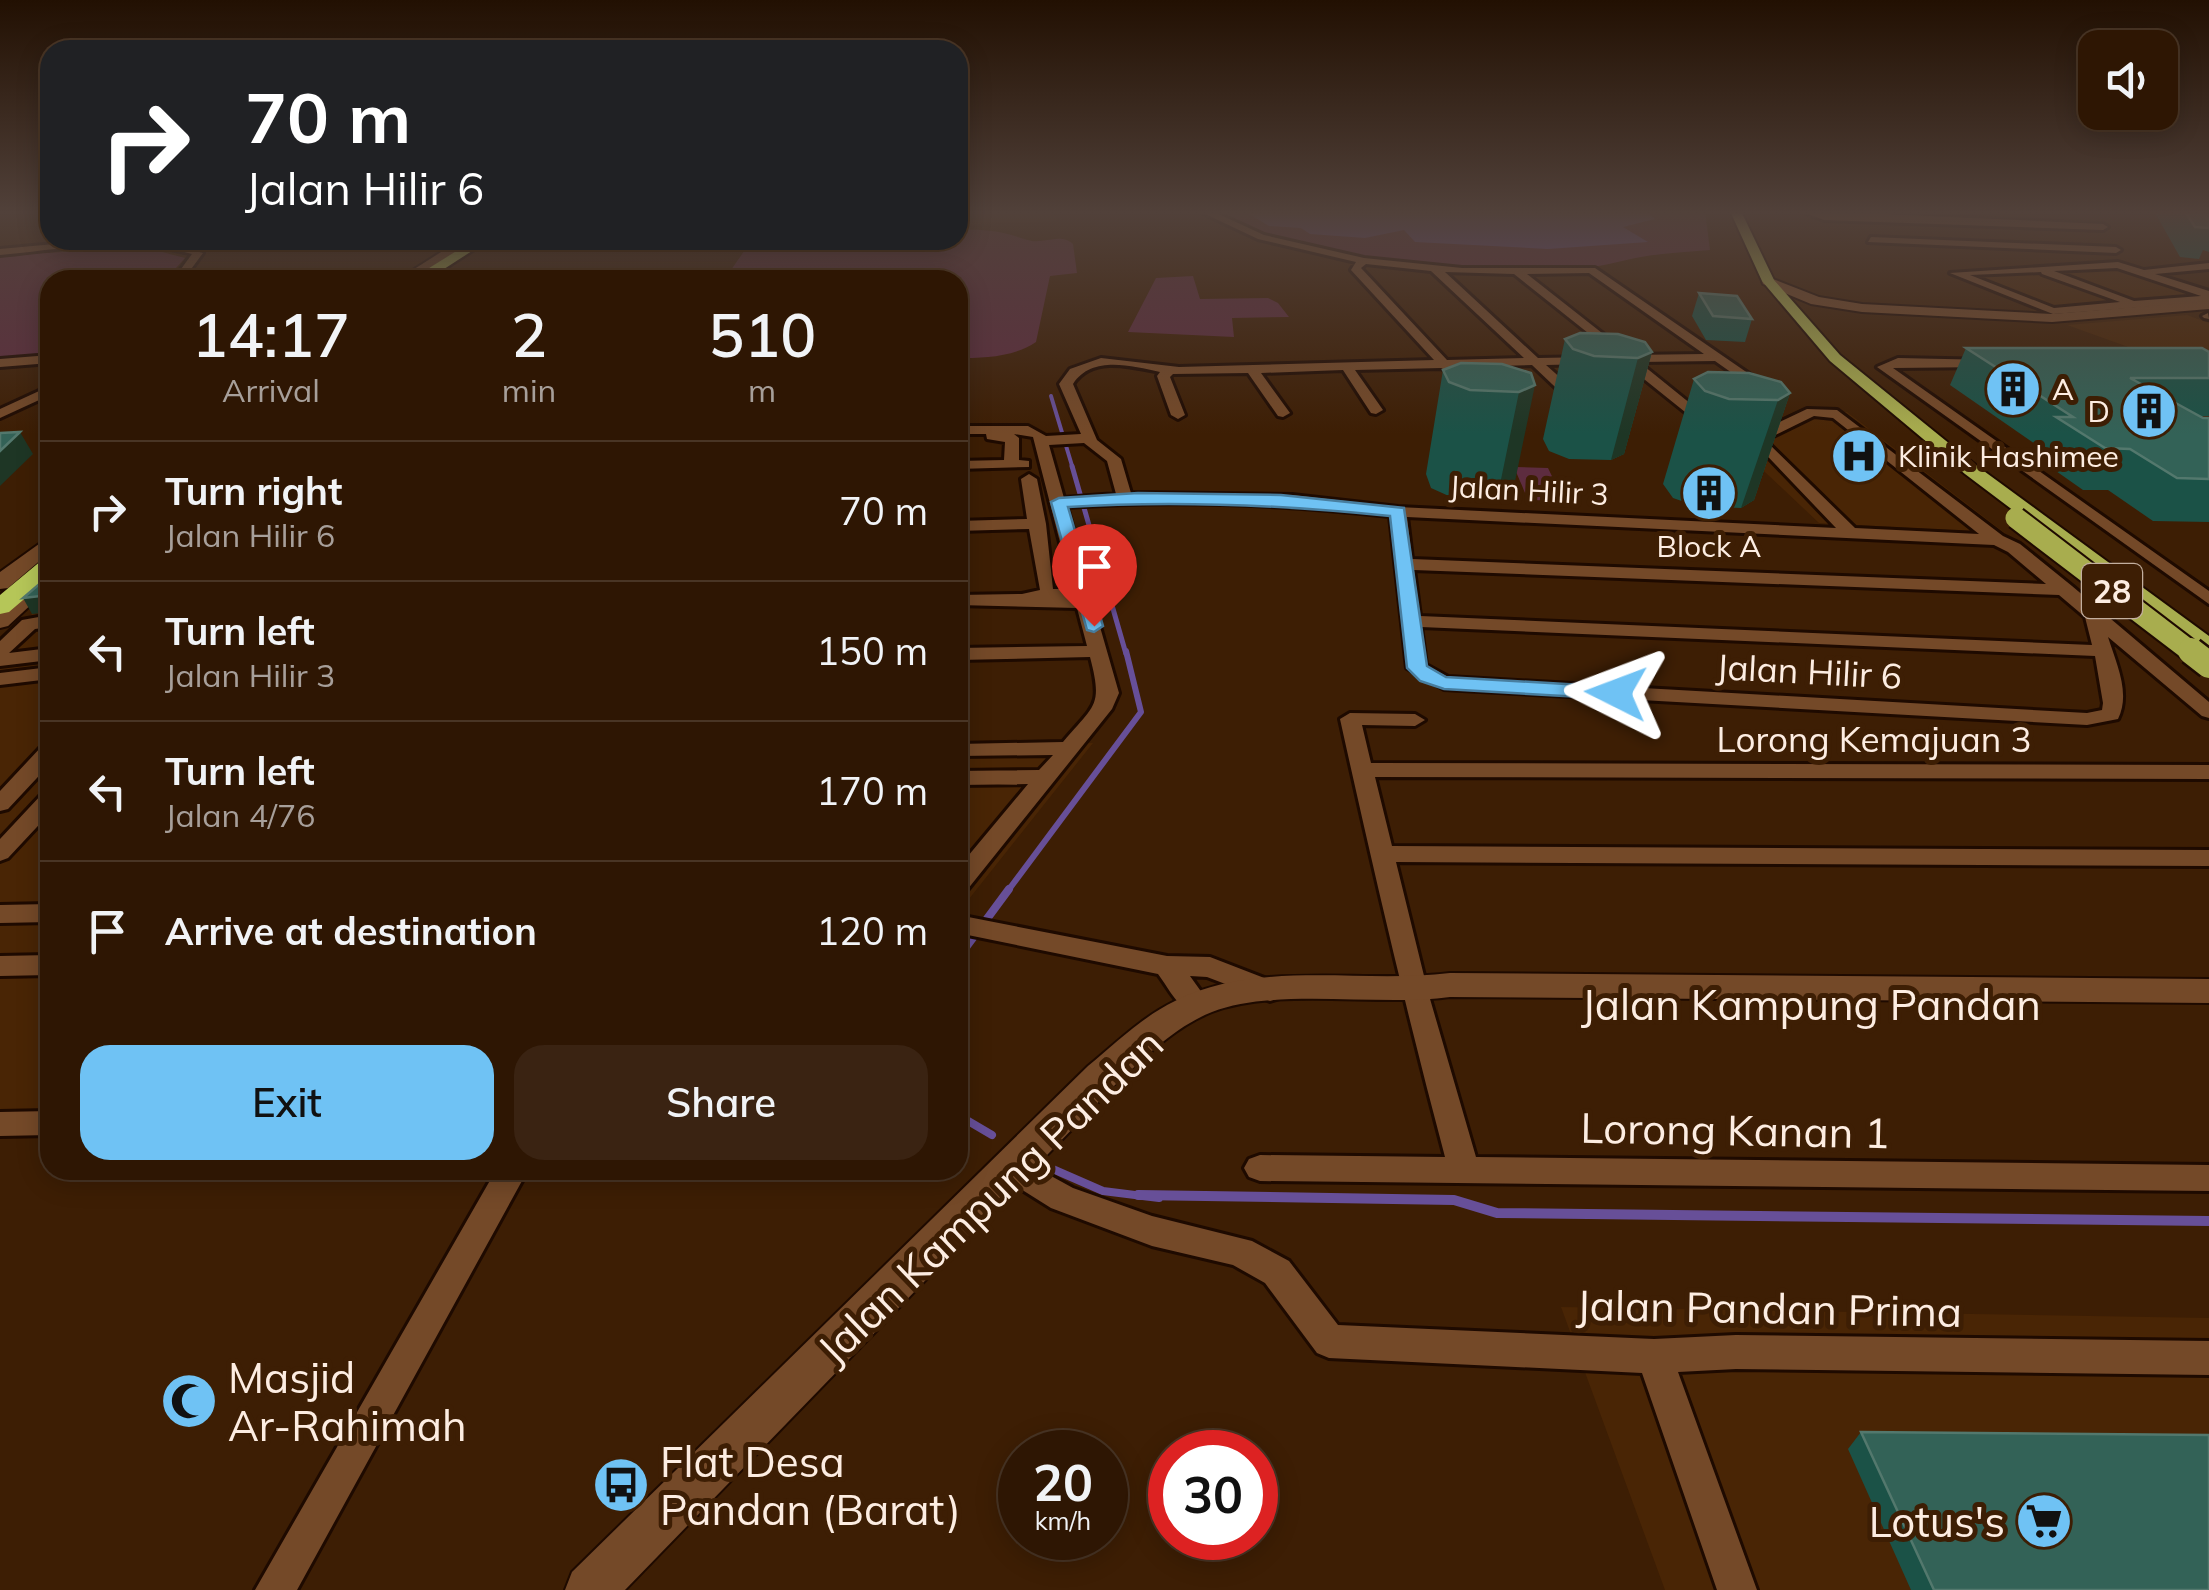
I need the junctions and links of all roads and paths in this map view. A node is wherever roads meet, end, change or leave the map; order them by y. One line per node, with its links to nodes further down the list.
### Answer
1 (1372, 285): 20 (street)
2 (1452, 285): 19 (street)
3 (1535, 285): 18 (street)
4 (1613, 285): 16 (street)
5 (1755, 285): 44 (highway, 28)
6 (1772, 285): 15 (highway, 28)
7 (1779, 285): 14 (street)
8 (1986, 285): 12 (street)
9 (2083, 285): 11 (street)
10 (2165, 285): 13 (street)
11 (2137, 304): 12 (street); 13 (street)
12 (2035, 305): 14 (street)
13 (2209, 307): 14 (street); 15 (street)
14 (2052, 318)
15 (1819, 342): 44 (highway, 28)
16 (1718, 357): 18 (street); 28 (street)
17 (40, 359): 21 (street)
18 (1626, 359): 19 (street); 34 (street)
19 (1535, 360): 20 (street); 29 (street)
20 (1442, 362): 23 (street); 26 (street)
21 (0, 363)
22 (2009, 363): 59 (street)
23 (1346, 366): 24 (street); 30 (street)
24 (1252, 368): 25 (street); 32 (street)
25 (1170, 370): 33 (street); 37 (street)
26 (1456, 376)
27 (40, 395): 31 (street)
28 (1778, 398)
29 (1585, 408)
30 (1376, 410)
31 (0, 414)
32 (1283, 414)
33 (1178, 416)
34 (1712, 426)
35 (968, 433): 38 (street)
36 (968, 434): 40 (street)
37 (1082, 438): 38 (street); 41 (street)
38 (1050, 440): 42 (street)
39 (968, 466): 40 (street)
40 (1022, 469): 45 (street)
41 (1125, 498): 42 (street, Jalan Hilir 3); 43 (street, Jalan Hilir 3)
42 (1066, 502): 58 (street)
43 (1398, 512): 47 (street, Jalan Hilir 3); 51 (street, Jalan Hilir 6)
44 (2026, 518): 66 (highway, 28); 74 (highway, 28, bridge)
45 (1038, 524): 46 (street); 55 (street)
46 (968, 526)
47 (1849, 532): 48 (street, Jalan Hilir 3); 48 (street)
48 (1997, 540): 56 (street)
49 (40, 550): 53 (street)
50 (40, 559): 57 (highway)
51 (1404, 564): 56 (street); 64 (street, Jalan Hilir 6)
52 (40, 571): 61 (highway)
53 (0, 582)
54 (40, 585): 63 (street)
55 (1046, 586)
56 (2066, 590): 62 (street)
57 (0, 592)
58 (1086, 598): 60 (street); 69 (street)
59 (2209, 598)
60 (968, 600)
61 (0, 605)
62 (2094, 613): 67 (street); 70 (street)
63 (0, 621)
64 (1411, 621): 70 (street); 70 (street, Jalan Hilir 6)
65 (40, 624): 68 (street)
66 (2209, 648): 67 (street)
67 (2136, 649): 77 (street)
68 (0, 651)
69 (1100, 651): 71 (street); 79 (street)
70 (2101, 651)
71 (968, 654)
72 (40, 655): 73 (street)
73 (0, 660)
74 (2209, 666)
75 (40, 674): 76 (street)
76 (0, 678)
77 (2209, 712)
78 (1415, 720): 82 (street)
79 (1069, 748): 80 (street); 84 (street)
80 (968, 750)
81 (40, 762): 86 (street)
82 (1360, 770): 83 (street, Lorong Kemajuan 3); 89 (street)
83 (2209, 772)
84 (1046, 776): 85 (street); 91 (street)
85 (968, 778)
86 (0, 804)
87 (40, 810): 88 (street)
88 (0, 853)
89 (1381, 854): 90 (street); 100 (street)
90 (2209, 858)
91 (968, 872)
92 (0, 914): 93 (street)
93 (40, 914)
94 (968, 927): 97 (street)
95 (40, 965): 96 (street)
96 (0, 966)
97 (1167, 966): 99 (street); 101 (street)
98 (2209, 990): 100 (street, Jalan Kampung Pandan)
99 (1270, 992): 100 (street, Jalan Kampung Pandan); 101 (street, Jalan Kampung Pandan)
100 (1414, 992): 102 (street, Jalan Kampung Pandan); 107 (street)
101 (1196, 1004): 105 (street, Jalan Kampung Pandan)
102 (2209, 1007)
103 (40, 1123): 104 (street)
104 (0, 1124)
105 (1011, 1166): 110 (street, Jalan Pandan Prima); 113 (street, Jalan Kampung Pandan)
106 (1260, 1168): 107 (street, Lorong Kanan 1)
107 (1464, 1169): 108 (street, Lorong Kanan 1)
108 (2209, 1178)
109 (506, 1180): 112 (street)
110 (1654, 1356): 111 (street, Jalan Pandan Prima); 114 (street)
111 (2209, 1358)
112 (275, 1590)
113 (590, 1590)
114 (1737, 1590)

